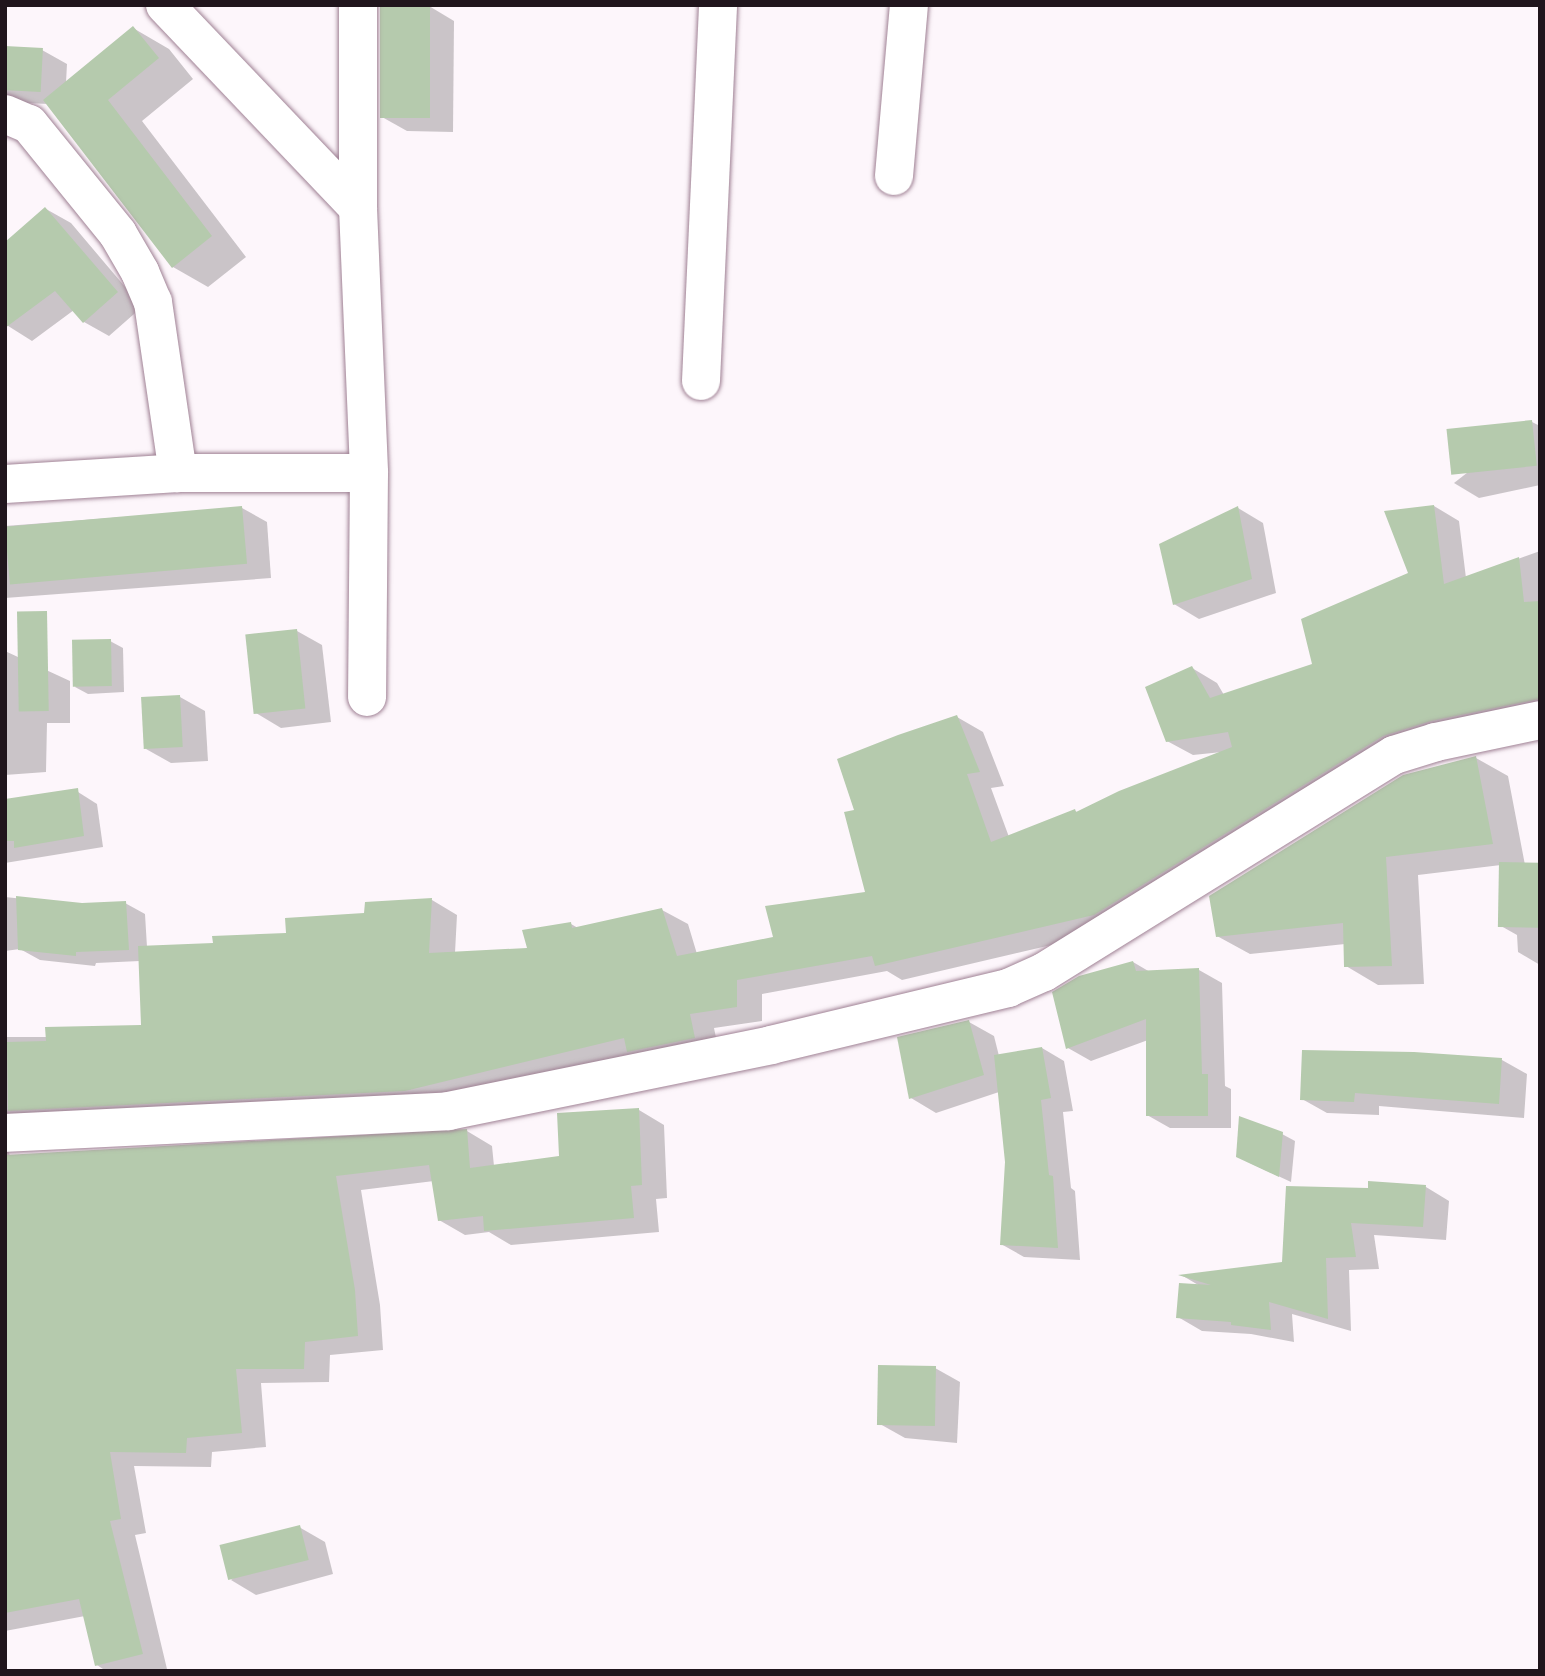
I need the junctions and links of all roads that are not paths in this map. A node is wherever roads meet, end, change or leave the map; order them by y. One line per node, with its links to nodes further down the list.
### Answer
1 (165, 5): 7 (street)
2 (358, 5): 7 (street)
3 (718, 5): 8 (street)
4 (909, 5): 6 (street)
5 (5, 114): 9 (street)
6 (894, 176)
7 (358, 208): 10 (street)
8 (701, 381)
9 (178, 473): 10 (street); 11 (street)
10 (369, 473): 12 (street)
11 (5, 484)
12 (367, 697)
13 (1540, 720): 14 (street)
14 (5, 1133)

